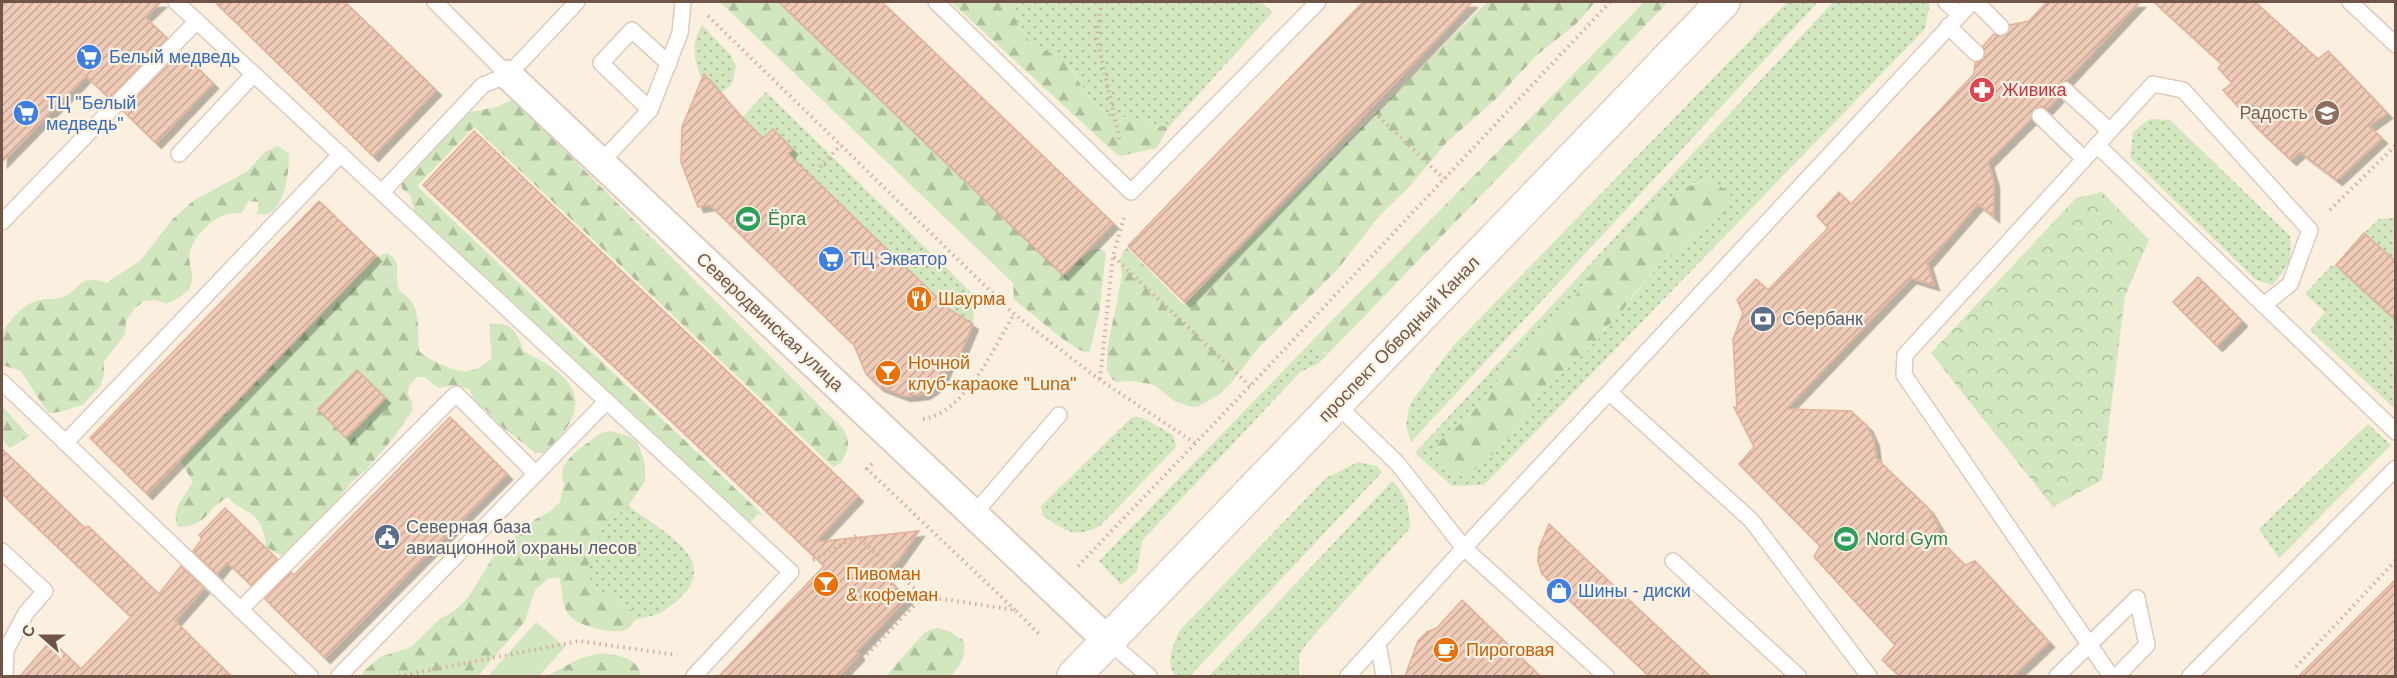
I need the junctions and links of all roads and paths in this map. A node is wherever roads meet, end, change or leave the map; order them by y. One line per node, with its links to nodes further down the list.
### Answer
1 (176, 2): 14 (lane)
2 (435, 2): 21 (lane, Северодвинская улица)
3 (577, 2): 21 (lane)
4 (683, 2): 19 (lane)
5 (936, 2): 6 (lane)
6 (1318, 2)
7 (1611, 2): 35 (path)
8 (1723, 2): 46 (main road, проспект Обводный Канал)
9 (1946, 2): 13 (lane)
10 (1974, 2): 13 (lane); 16 (lane)
11 (2350, 2): 17 (lane)
12 (706, 14): 27 (path)
13 (1960, 15): 15 (lane)
14 (197, 21): 20 (lane); 37 (lane)
15 (1948, 26): 18 (lane); 44 (lane)
16 (2001, 27)
17 (2396, 45)
18 (1976, 53)
19 (669, 64): 24 (lane); 24 (lane)
20 (254, 74): 30 (lane); 31 (lane)
21 (508, 75): 33 (street, Северодвинская улица); 36 (lane)
22 (2065, 90): 26 (lane)
23 (1370, 108): 35 (path)
24 (650, 110): 33 (lane)
25 (2040, 116): 32 (lane)
26 (2110, 131): 28 (lane); 38 (lane)
27 (841, 145): 34 (path); 41 (path)
28 (2097, 145): 32 (lane); 40 (lane)
29 (2396, 145): 38 (path)
30 (179, 154)
31 (341, 154): 36 (lane); 50 (lane)
32 (2084, 159): 69 (lane)
33 (601, 162): 55 (street, Северодвинская улица)
34 (820, 166)
35 (1444, 179): 43 (path)
36 (382, 192): 45 (lane)
37 (2, 222)
38 (2310, 230): 40 (lane)
39 (1113, 256): 43 (path)
40 (2264, 305): 49 (lane)
41 (1014, 314): 48 (path); 51 (path)
42 (2, 382): 50 (lane)
43 (1251, 386): 51 (path)
44 (1609, 392): 56 (lane); 84 (lane)
45 (607, 401): 54 (lane); 60 (lane)
46 (1336, 404): 56 (lane); 67 (main road, проспект Обводный Канал)
47 (1059, 415): 55 (lane)
48 (914, 420)
49 (2396, 432)
50 (65, 442): 63 (lane)
51 (1195, 443): 61 (path)
52 (2396, 468): 88 (lane)
53 (867, 469): 64 (path)
54 (536, 474): 63 (lane); 74 (lane)
55 (974, 514): 61 (street, Северодвинская улица)
56 (1464, 548): 68 (lane); 82 (lane)
57 (2, 551): 72 (lane)
58 (2396, 560): 71 (path)
59 (1673, 561): 83 (lane)
60 (792, 572): 62 (path); 70 (lane)
61 (1055, 591): 65 (path); 67 (street, Северодвинская улица)
62 (923, 596): 64 (path); 77 (path)
63 (240, 610): 73 (lane)
64 (1015, 610): 65 (path)
65 (1026, 621): 66 (path)
66 (1041, 636)
67 (1108, 641): 78 (main road, проспект Обводный Канал); 79 (lane)
68 (1378, 643): 80 (lane); 81 (lane)
69 (2089, 644): 85 (lane); 86 (lane); 87 (lane)
70 (707, 662): 75 (path); 76 (lane)
71 (2296, 667)
72 (5, 676)
73 (310, 676)
74 (339, 676)
75 (399, 676)
76 (694, 676)
77 (846, 676)
78 (1074, 676)
79 (1149, 676)
80 (1348, 676)
81 (1384, 676)
82 (1606, 676)
83 (1798, 676)
84 (1869, 676)
85 (2057, 676)
86 (2111, 676)
87 (2117, 676)
88 (2190, 676)

